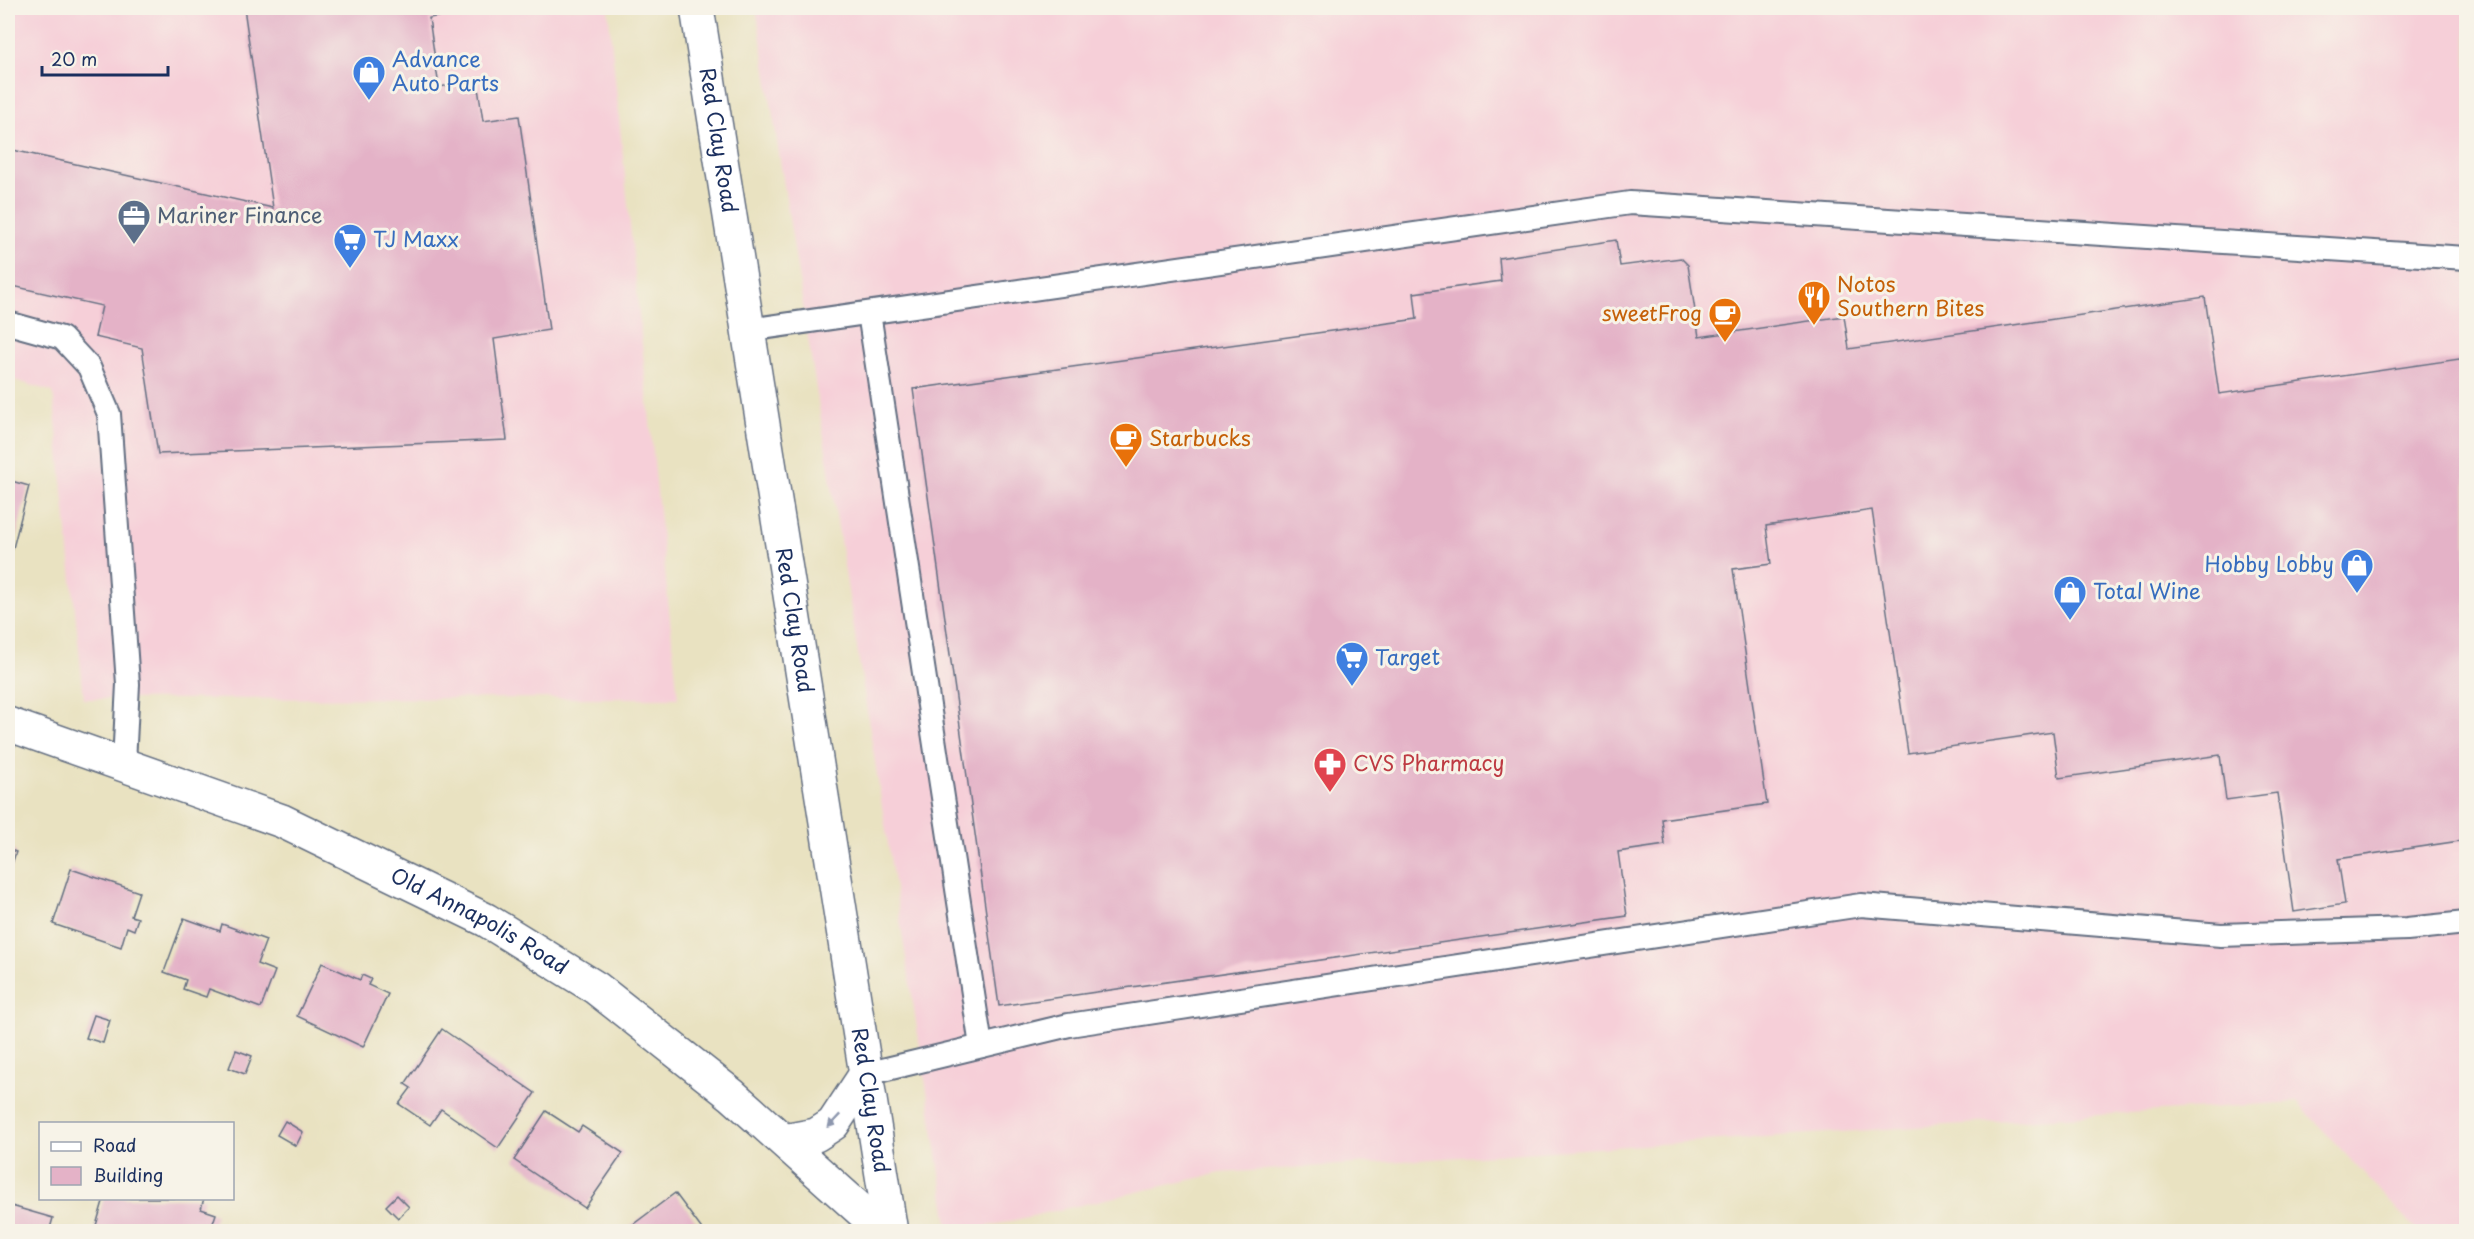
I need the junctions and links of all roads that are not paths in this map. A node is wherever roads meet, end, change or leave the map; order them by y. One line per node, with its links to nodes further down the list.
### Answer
1 (697, 8): 5 (street, Red Clay Road)
2 (2466, 258): 3 (lane)
3 (868, 313): 5 (lane); 9 (lane)
4 (8, 323): 7 (lane)
5 (748, 330): 10 (street, Red Clay Road)
6 (8, 724): 7 (street, Old Annapolis Road)
7 (124, 763): 11 (street, Old Annapolis Road)
8 (2466, 923): 9 (lane)
9 (981, 1046): 10 (lane)
10 (866, 1074): 11 (street, one-way to 11); 13 (street, Red Clay Road)
11 (784, 1141): 12 (street, Old Annapolis Road)
12 (885, 1232)
13 (891, 1232)

